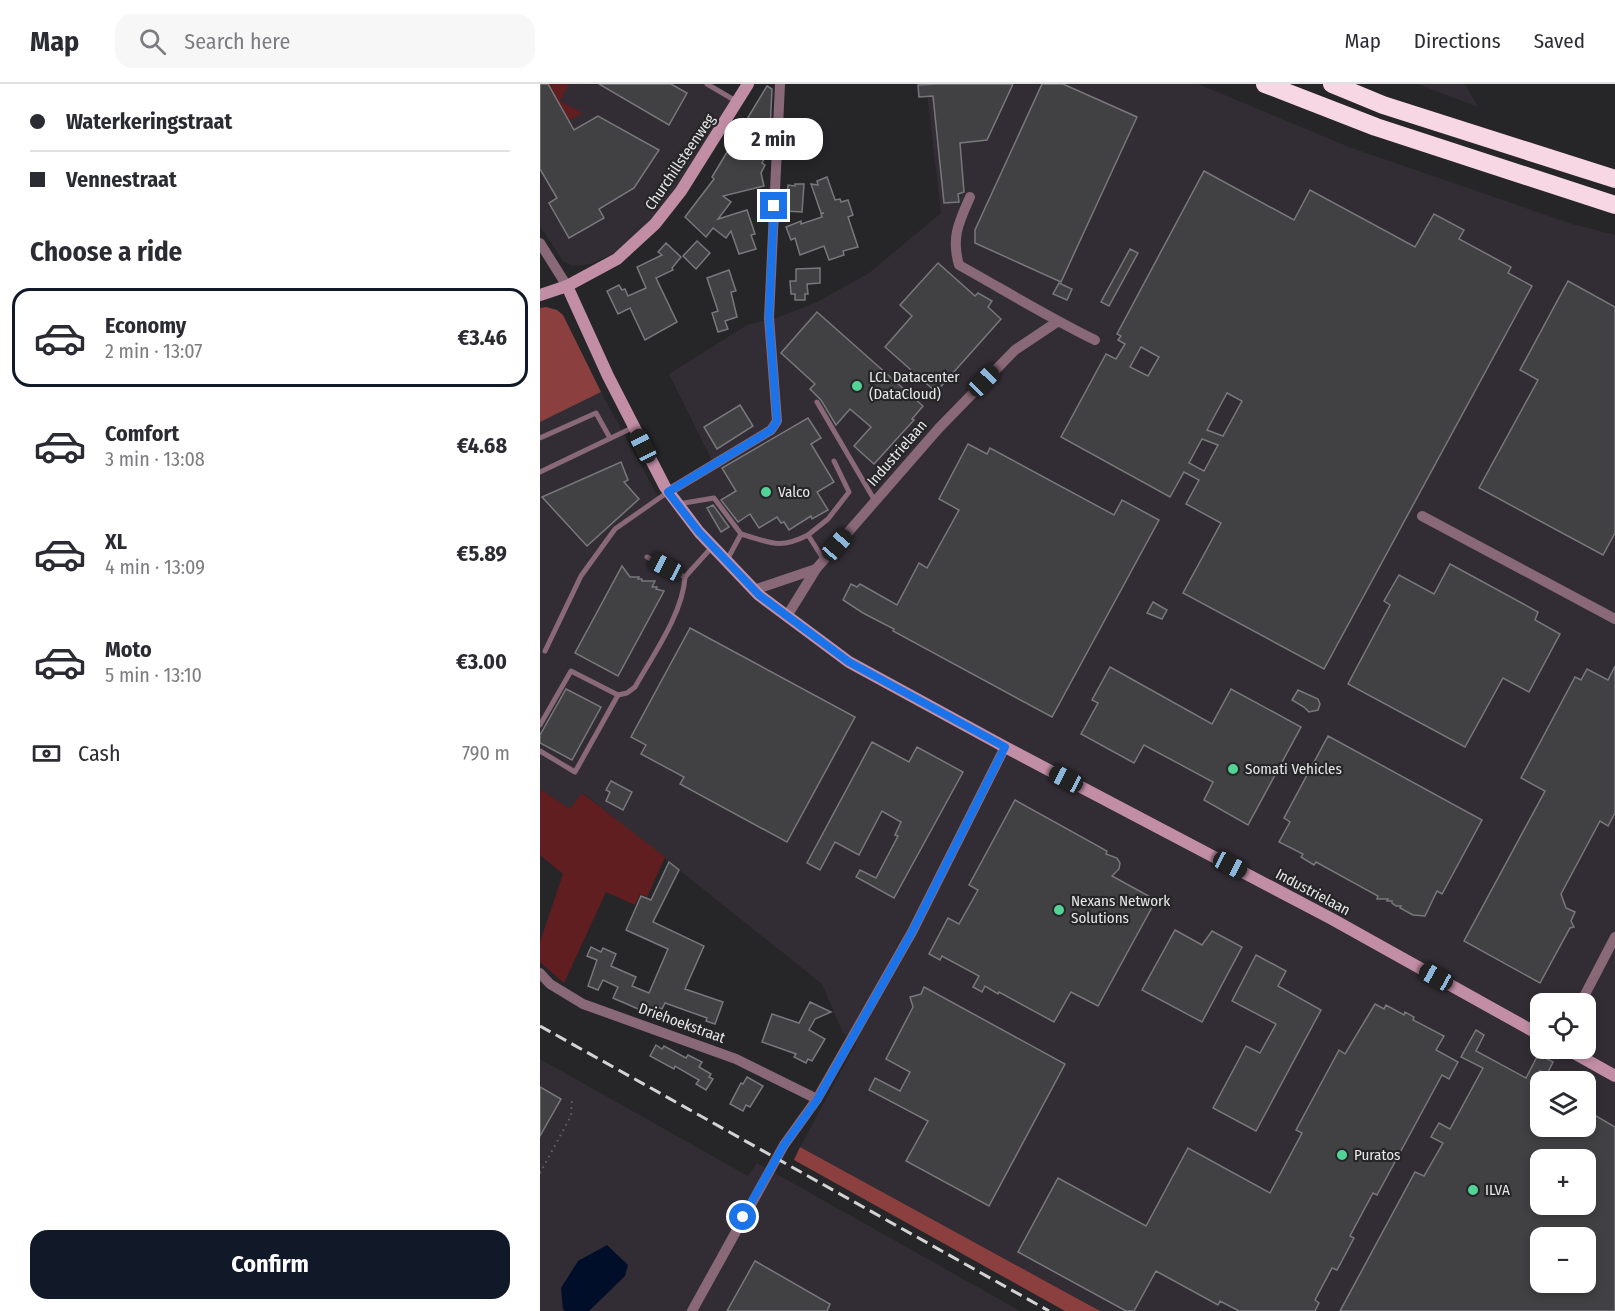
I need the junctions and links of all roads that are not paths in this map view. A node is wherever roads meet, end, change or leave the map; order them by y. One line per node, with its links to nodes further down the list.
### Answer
1 (707, 84): 6 (lane)
2 (748, 84): 6 (street, Churchillsteenweg)
3 (780, 84): 21 (street)
4 (1265, 84): 9 (highway)
5 (1332, 84): 7 (highway)
6 (737, 102): 11 (street, Churchillsteenweg)
7 (1615, 179)
8 (970, 197): 13 (street)
9 (1615, 205)
10 (540, 243): 11 (street)
11 (567, 286): 12 (street, Churchillsteenweg); 16 (street, Industrielaan)
12 (540, 294)
13 (1057, 322): 14 (street); 22 (street, Industrielaan)
14 (1095, 340)
15 (817, 402): 22 (lane)
16 (634, 427): 18 (lane); 21 (street, Industrielaan)
17 (540, 438): 18 (lane)
18 (610, 438): 20 (lane)
19 (834, 461): 26 (lane)
20 (540, 472)
21 (668, 492): 23 (street, Industrielaan); 36 (lane)
22 (875, 501): 29 (street, Industrielaan)
23 (678, 504): 25 (lane); 27 (street, Industrielaan)
24 (1422, 516): 35 (street)
25 (741, 534): 26 (lane); 30 (lane)
26 (808, 535): 29 (lane)
27 (712, 547): 30 (street, Industrielaan); 32 (lane)
28 (647, 556): 32 (lane)
29 (824, 560): 31 (street, Industrielaan)
30 (726, 561): 33 (street, Industrielaan)
31 (816, 569): 33 (street, Industrielaan); 34 (street)
32 (685, 577): 37 (lane)
33 (754, 590): 34 (street, Industrielaan)
34 (787, 616): 39 (street, Industrielaan)
35 (1615, 620)
36 (545, 651)
37 (618, 695): 38 (lane); 40 (lane)
38 (540, 725)
39 (1005, 747): 44 (street, Industrielaan); 47 (street)
40 (540, 751)
41 (1615, 937): 43 (street)
42 (540, 973): 47 (street, Driehoekstraat)
43 (1586, 993)
44 (1530, 1029)
45 (1585, 1059): 46 (street)
46 (1615, 1076)
47 (817, 1100): 48 (street)
48 (692, 1311)

